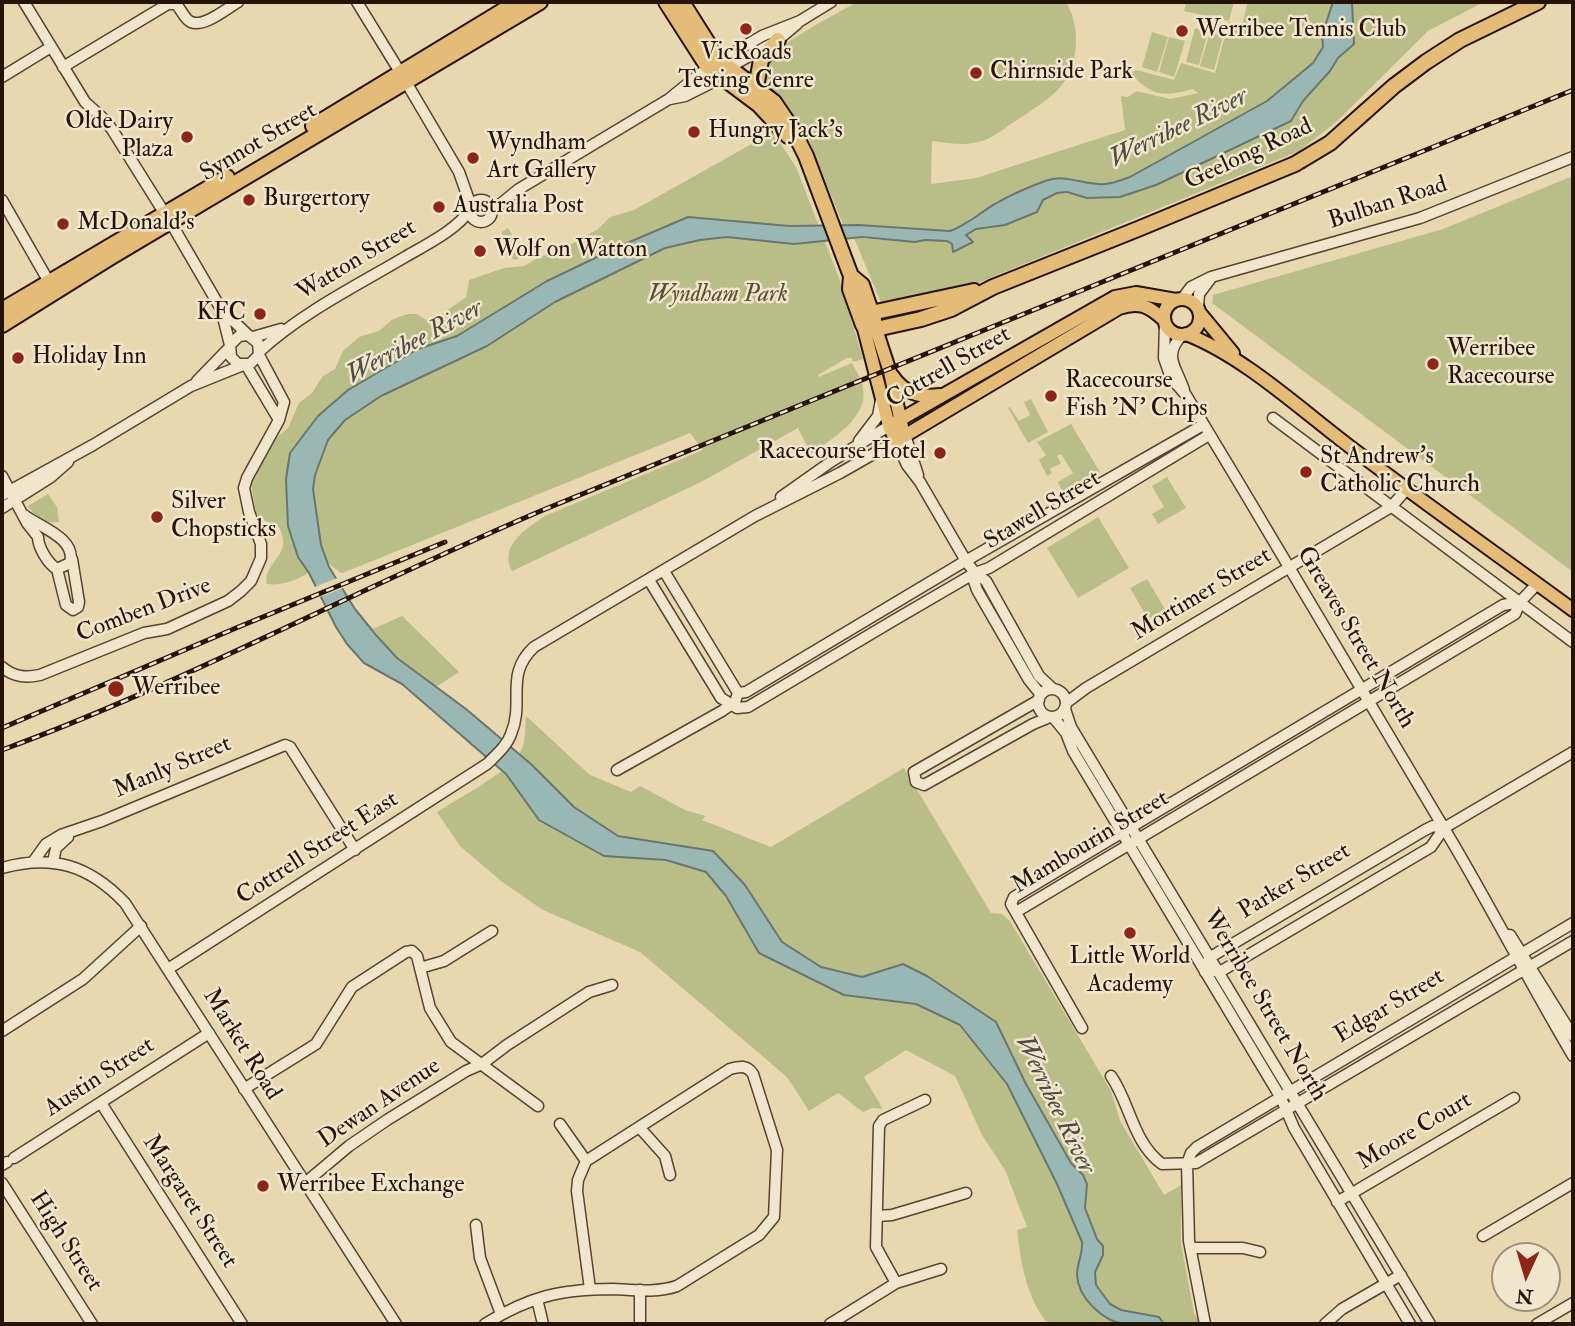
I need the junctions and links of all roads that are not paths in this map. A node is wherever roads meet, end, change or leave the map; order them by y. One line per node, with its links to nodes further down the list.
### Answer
1 (24, 2): 13 (street)
2 (238, 2): 14 (street)
3 (357, 2): 17 (street)
4 (517, 2): 11 (highway, Synnot Street)
5 (540, 2): 11 (highway, Synnot Street)
6 (666, 2): 15 (highway)
7 (682, 2): 15 (highway)
8 (831, 2): 10 (street)
9 (1538, 2): 37 (highway, Geelong Road)
10 (800, 21): 12 (street); 15 (street)
11 (490, 25): 17 (highway, Synnot Street)
12 (778, 40): 15 (street); 18 (highway)
13 (51, 47): 14 (street); 16 (street)
14 (63, 67): 27 (street)
15 (720, 69): 18 (highway); 19 (highway); 22 (street)
16 (2, 77)
17 (403, 77): 21 (street); 27 (highway, Synnot Street)
18 (756, 87): 19 (highway)
19 (806, 156): 37 (highway)
20 (1573, 157): 30 (street, Bulban Road)
21 (459, 172): 24 (street); 25 (street)
22 (519, 189): 24 (street); 26 (street)
23 (2, 200): 31 (street)
24 (485, 201): 25 (street); 26 (street)
25 (470, 208): 28 (street); 29 (street, Watton Street)
26 (492, 211): 28 (street)
27 (168, 218): 31 (highway, Synnot Street); 33 (street)
28 (478, 222): 29 (street, Watton Street)
29 (443, 234): 38 (street, Watton Street)
30 (1211, 277): 32 (street, Bulban Road); 34 (street)
31 (54, 285): 35 (highway, Synnot Street)
32 (1179, 299): 34 (main road); 36 (main road); 39 (main road, Cottrell Street)
33 (221, 309): 42 (street); 43 (street)
34 (1199, 310): 41 (main road); 46 (main road)
35 (3, 318)
36 (1165, 321): 40 (main road, Cottrell Street); 41 (main road); 51 (street, Greaves Street North)
37 (870, 323): 47 (main road, Werribee Street North); 50 (main road, Werribee Street North)
38 (291, 325): 42 (street, Watton Street); 44 (street, Watton Street)
39 (1053, 333): 40 (main road); 49 (main road, Cottrell Street)
40 (1078, 333): 57 (main road, Cottrell Street)
41 (1185, 334): 46 (main road); 51 (street, Greaves Street North)
42 (250, 336): 43 (street); 44 (street)
43 (230, 346): 45 (street); 48 (street)
44 (260, 353): 45 (street); 53 (street)
45 (244, 365): 48 (street); 53 (street)
46 (1243, 365): 61 (main road)
47 (890, 372): 49 (main road); 54 (main road, Werribee Street North)
48 (191, 386): 59 (street)
49 (949, 391): 54 (main road, Cottrell Street)
50 (881, 395): 54 (main road, Werribee Street North); 58 (street)
51 (1185, 395): 55 (street, Greaves Street North)
52 (1273, 418): 64 (street)
53 (279, 420): 85 (street, Comben Drive)
54 (894, 423): 57 (main road, Werribee Street North); 58 (street, Cottrell Street)
55 (1203, 425): 56 (street, Greaves Street North); 71 (street, Stawell Street)
56 (1209, 435): 72 (street, Greaves Street North); 75 (street, Stawell Street)
57 (900, 438): 67 (street, Cottrell Street); 71 (street, Werribee Street North)
58 (851, 449): 67 (street, Cottrell Street)
59 (76, 455): 62 (street); 63 (street)
60 (2, 476): 62 (street)
61 (1406, 489): 64 (street, Mortimer Street); 77 (main road)
62 (6, 492): 63 (street)
63 (16, 500): 65 (street); 66 (street)
64 (1391, 507): 72 (street, Mortimer Street); 78 (street)
65 (2, 508)
66 (23, 515): 68 (street); 69 (street)
67 (755, 516): 74 (street, Cottrell Street)
68 (51, 529): 69 (street); 70 (street)
69 (38, 537): 73 (street)
70 (72, 559): 73 (street); 73 (street)
71 (966, 561): 75 (street, Werribee Street North); 79 (street, Stawell Street)
72 (1289, 568): 86 (street, Greaves Street North); 89 (street, Mortimer Street)
73 (57, 569)
74 (664, 570): 76 (street, Cottrell Street); 87 (street)
75 (975, 573): 81 (street, Stawell Street); 88 (street, Werribee Street North); 89 (street, Werribee Street North)
76 (649, 580): 91 (street); 94 (street, Cottrell Street)
77 (1537, 584): 78 (street, Mambourin Street); 80 (main road)
78 (1520, 603): 83 (street); 86 (street, Mambourin Street); 90 (street, Mambourin Street)
79 (889, 608): 81 (street); 82 (street, Stawell Street)
80 (1573, 610)
81 (896, 619): 84 (street, Stawell Street)
82 (845, 634): 84 (street); 87 (street, Stawell Street)
83 (1573, 642)
84 (852, 645): 91 (street, Stawell Street)
85 (2, 667)
86 (1360, 689): 90 (street, Greaves Street North); 96 (street, Mambourin Street)
87 (738, 693): 91 (street, Stawell Street)
88 (1040, 697): 89 (street); 92 (street, Werribee Street North); 92 (street)
89 (1061, 698): 92 (street); 96 (street, Werribee Street North)
90 (1369, 703): 97 (street, Greaves Street North); 100 (street, Mambourin Street)
91 (730, 705): 95 (street, Stawell Street)
92 (1051, 717): 99 (street, Werribee Street North)
93 (1573, 752): 97 (street, Parker Street)
94 (489, 762): 102 (street, Cottrell Street East)
95 (617, 770)
96 (1131, 826): 99 (street, Mambourin Street); 100 (street, Werribee Street North)
97 (1444, 828): 111 (street, Greaves Street North); 112 (street, Parker Street); 117 (street, Parker Street)
98 (80, 829): 102 (street, Manly Street); 103 (street, Manly Street); 104 (street, Manly Street)
99 (1121, 832): 101 (street, Werribee Street North); 106 (street, Mambourin Street)
100 (1139, 839): 101 (street, Mambourin Street); 112 (street, Werribee Street North)
101 (1129, 845): 106 (street, Mambourin Street); 116 (street, Werribee Street North)
102 (355, 850): 115 (street, Cottrell Street East)
103 (33, 862): 104 (street, Market Road); 105 (street, Market Road)
104 (53, 862): 108 (street, Market Road)
105 (2, 868)
106 (1016, 912): 119 (street)
107 (1573, 923): 111 (street, Edgar Street)
108 (141, 926): 115 (street, Market Road); 120 (street)
109 (492, 931): 113 (street)
110 (1573, 941): 114 (street, Edgar Street)
111 (1519, 955): 114 (street, Greaves Street North); 127 (street, Edgar Street)
112 (1209, 957): 116 (street); 117 (street, Werribee Street North)
113 (420, 968): 124 (street); 126 (street)
114 (1527, 968): 122 (street, Greaves Street North); 123 (street, Greaves Street North); 132 (street, Edgar Street)
115 (168, 969): 121 (street, Market Road)
116 (1205, 972): 117 (street); 128 (street, Werribee Street North)
117 (1218, 972): 127 (street, Werribee Street North)
118 (612, 985): 124 (street, Dewan Avenue)
119 (1082, 1028)
120 (2, 1031)
121 (209, 1033): 126 (street, Market Road); 131 (street, Austin Street)
122 (1573, 1035)
123 (1573, 1056)
124 (482, 1064): 133 (street); 142 (street, Dewan Avenue)
125 (1111, 1076): 139 (street)
126 (244, 1089): 142 (street, Market Road)
127 (1290, 1091): 128 (street, Edgar Street); 132 (street, Werribee Street North)
128 (1281, 1098): 134 (street, Werribee Street North); 139 (street, Edgar Street)
129 (1514, 1098): 145 (street, Moore Court)
130 (925, 1100): 147 (street)
131 (101, 1103): 138 (street, Austin Street); 162 (street, Margaret Street)
132 (1298, 1104): 134 (street, Edgar Street); 145 (street, Werribee Street North)
133 (538, 1106)
134 (1286, 1111): 139 (street, Edgar Street); 146 (street, Werribee Street North)
135 (560, 1124): 137 (street)
136 (639, 1127): 137 (street); 140 (street); 157 (street)
137 (586, 1161): 156 (street)
138 (8, 1162)
139 (1187, 1164): 150 (street)
140 (670, 1175)
141 (2, 1182): 161 (street, High Street)
142 (305, 1183): 163 (street, Market Road)
143 (1573, 1183): 149 (street)
144 (966, 1193): 147 (street)
145 (1352, 1194): 146 (street, Moore Court); 153 (street, Werribee Street North)
146 (1337, 1202): 155 (street, Werribee Street North)
147 (877, 1216): 154 (street)
148 (476, 1224): 160 (street)
149 (1483, 1236)
150 (1191, 1248): 151 (street); 168 (street)
151 (1260, 1252)
152 (941, 1269): 154 (street)
153 (1401, 1275): 155 (street); 171 (street, Werribee Street North)
154 (896, 1283): 167 (street)
155 (1385, 1283): 169 (street); 170 (street, Werribee Street North)
156 (590, 1289): 157 (street); 158 (street)
157 (640, 1290): 166 (street)
158 (537, 1298): 160 (street); 165 (street)
159 (1573, 1303): 172 (street)
160 (501, 1314): 164 (street)
161 (92, 1324)
162 (242, 1324)
163 (396, 1324)
164 (485, 1324)
165 (543, 1324)
166 (640, 1324)
167 (830, 1324)
168 (1205, 1324)
169 (1325, 1324)
170 (1410, 1324)
171 (1430, 1324)
172 (1537, 1324)

